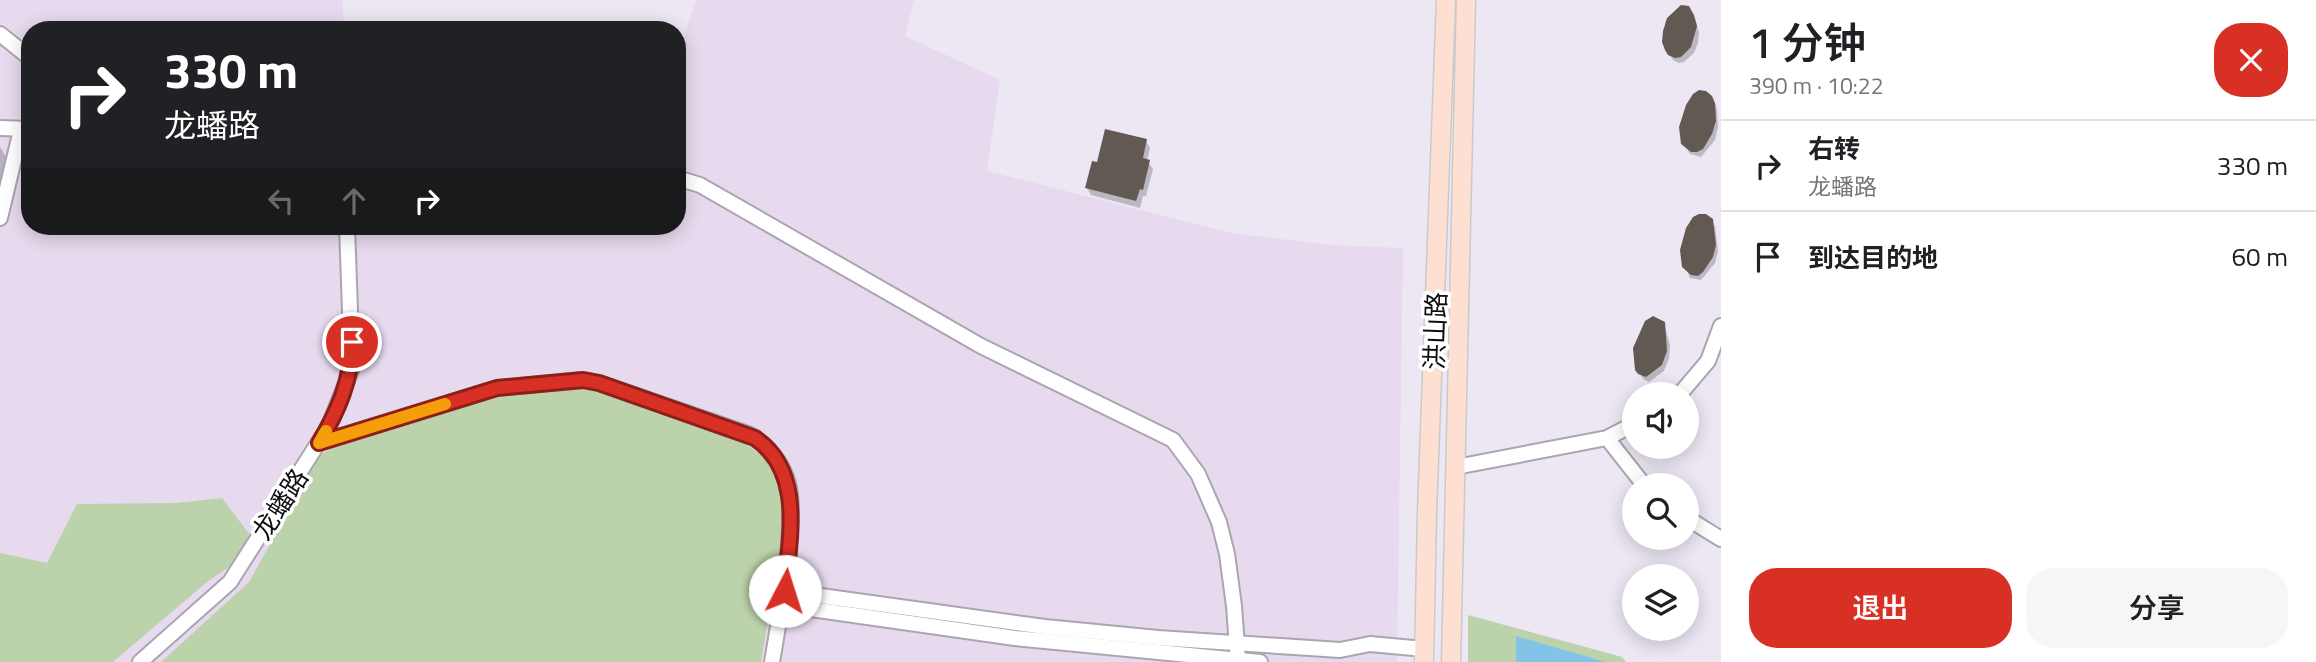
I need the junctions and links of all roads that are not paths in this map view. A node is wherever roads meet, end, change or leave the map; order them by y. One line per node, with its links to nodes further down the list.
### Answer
1 (1446, 0): 22 (main road, 洪山路)
2 (1466, 0): 16 (main road, 洪山路)
3 (0, 34): 4 (street)
4 (21, 51)
5 (0, 128): 6 (street)
6 (21, 129)
7 (21, 143): 9 (street)
8 (686, 181): 21 (street)
9 (0, 218)
10 (347, 235): 15 (street, 龙蟠路)
11 (1721, 326): 12 (street)
12 (1690, 382)
13 (1622, 430): 14 (street)
14 (1607, 438): 16 (street); 17 (street)
15 (319, 443): 20 (street); 24 (street, 龙蟠路)
16 (1455, 467): 27 (main road, 洪山路)
17 (1635, 473)
18 (1699, 525): 19 (street)
19 (1721, 539)
20 (784, 598): 21 (street); 23 (street); 25 (street)
21 (1236, 644): 22 (street); 23 (street)
22 (1424, 655)
23 (1237, 660): 26 (street)
24 (140, 662)
25 (772, 662)
26 (1260, 662)
27 (1451, 662)

